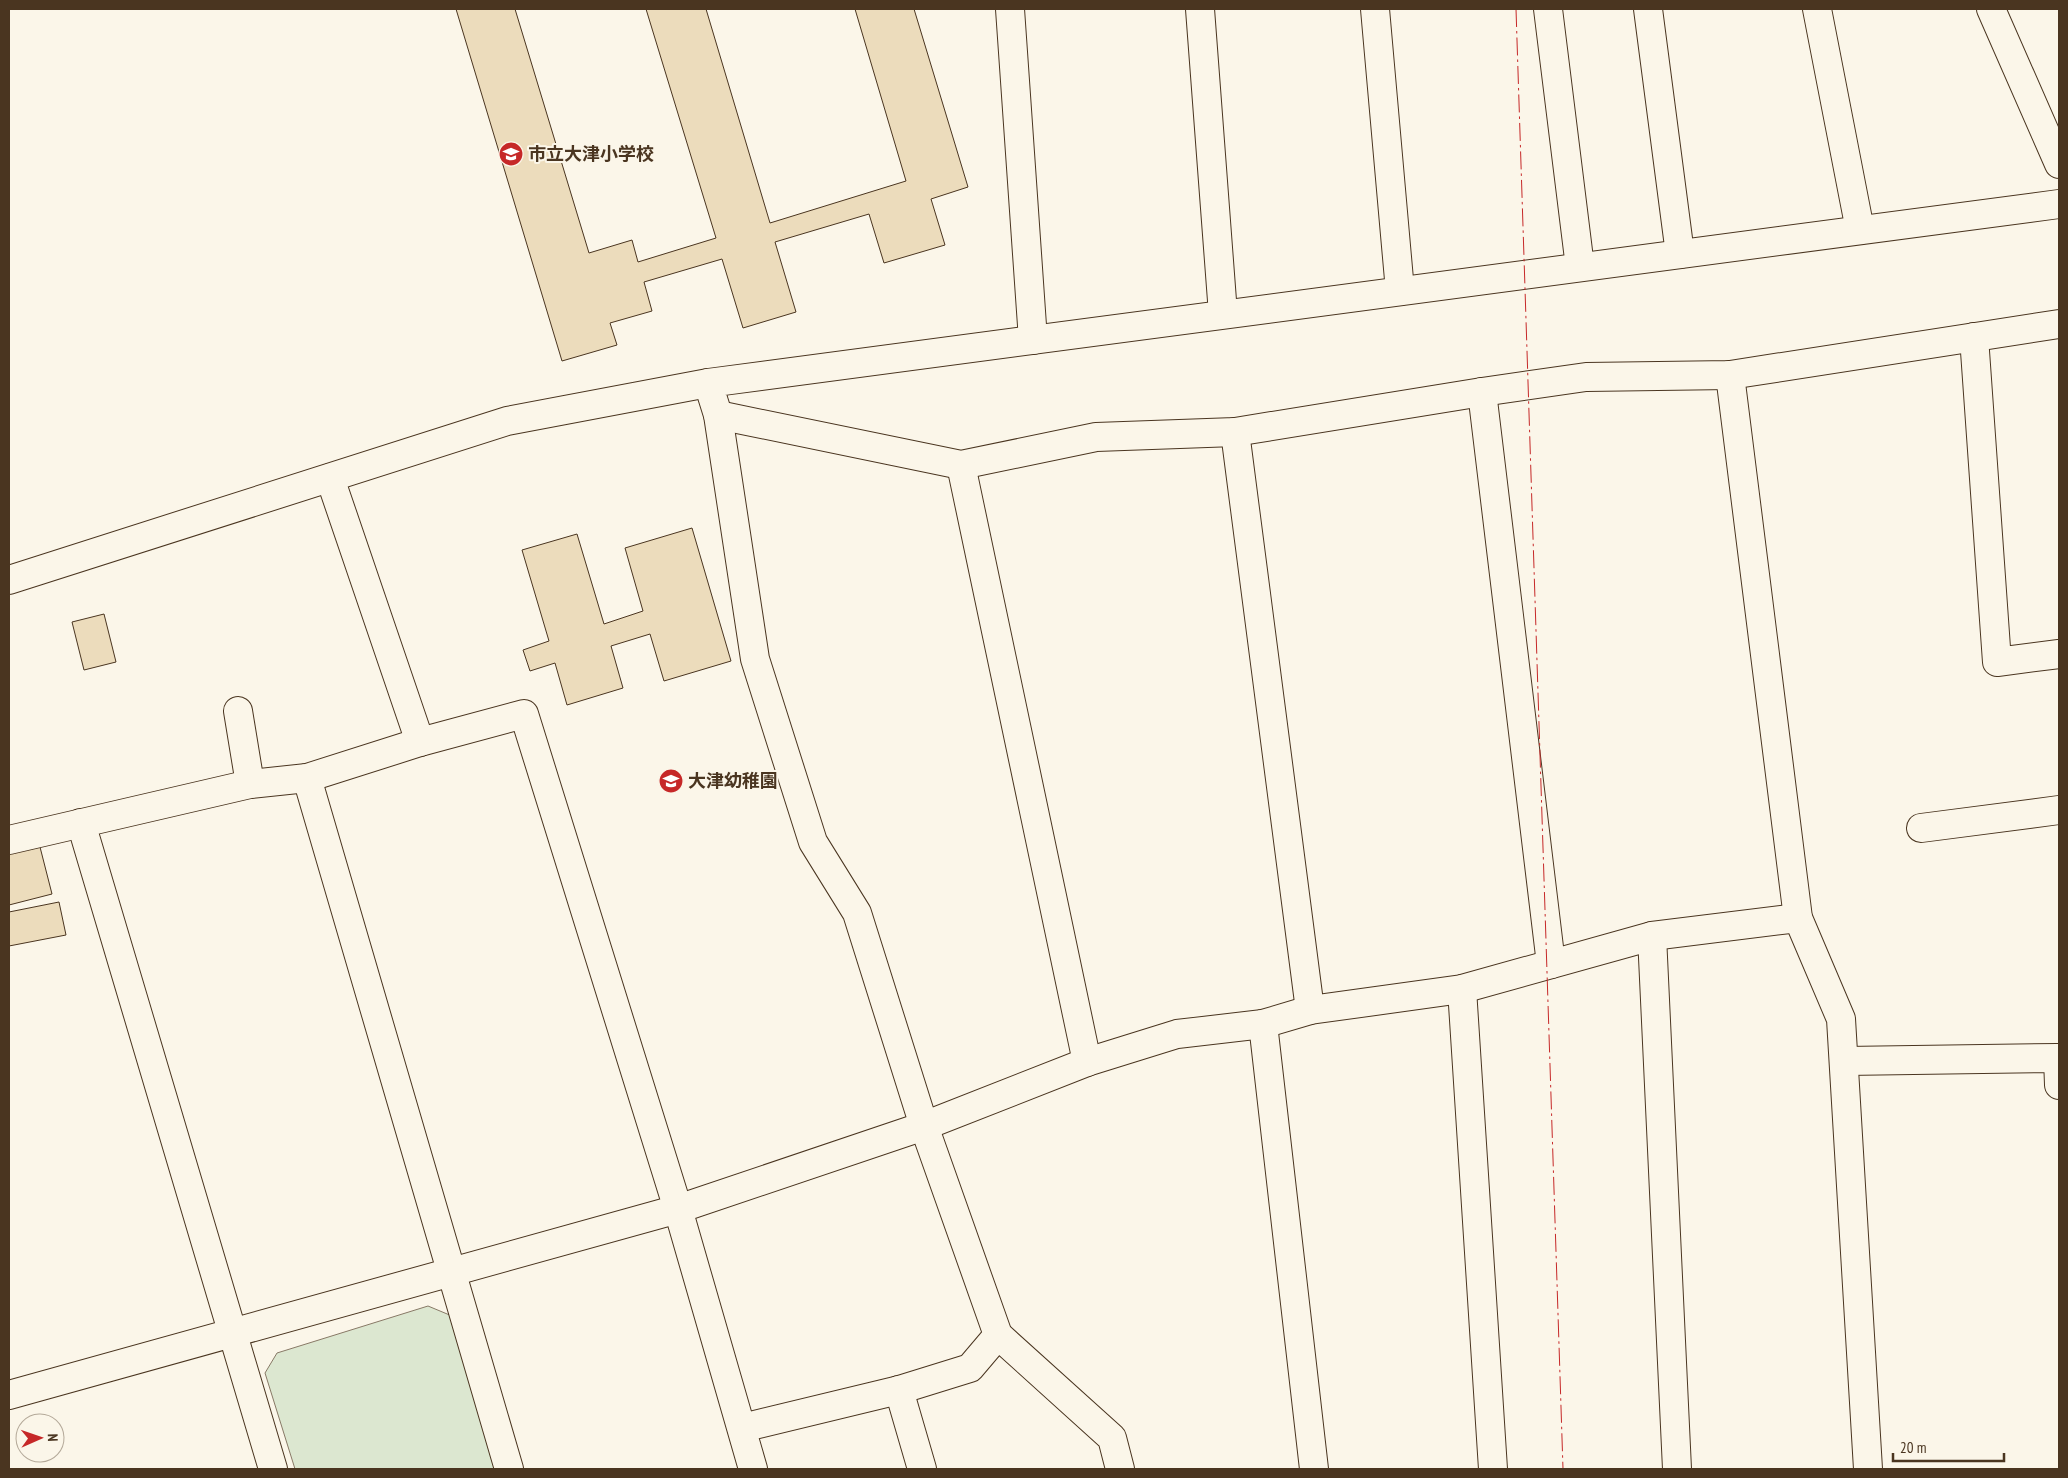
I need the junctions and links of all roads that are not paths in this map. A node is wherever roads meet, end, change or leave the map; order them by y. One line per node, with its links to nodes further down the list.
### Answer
1 (1010, 9): 17 (street)
2 (1200, 9): 14 (street)
3 (1375, 9): 13 (street)
4 (1548, 9): 12 (street)
5 (1648, 9): 11 (street)
6 (1817, 9): 10 (street)
7 (1992, 9): 8 (street)
8 (2059, 164)
9 (2059, 204): 10 (street)
10 (1860, 230): 11 (street)
11 (1680, 254): 12 (street)
12 (1580, 268): 13 (street)
13 (1400, 291): 14 (street)
14 (1223, 314): 17 (street)
15 (2059, 324): 16 (street)
16 (1974, 337): 18 (street); 26 (street)
17 (1033, 340): 19 (street)
18 (1730, 375): 20 (street); 35 (street)
19 (708, 383): 21 (street); 24 (street)
20 (1482, 392): 22 (street); 37 (street)
21 (718, 415): 23 (street); 44 (street)
22 (1235, 432): 23 (street); 39 (street)
23 (961, 465): 42 (street)
24 (330, 478): 25 (street); 28 (street)
25 (9, 580)
26 (2059, 654)
27 (238, 711): 30 (street)
28 (420, 742): 29 (street); 45 (street)
29 (307, 778): 30 (street); 46 (street)
30 (250, 784): 32 (street)
31 (2059, 810): 33 (street)
32 (82, 823): 34 (street); 47 (street)
33 (1921, 828)
34 (9, 840)
35 (1798, 918): 36 (street); 41 (street)
36 (1652, 936): 37 (street); 59 (street)
37 (1551, 964): 38 (street)
38 (1462, 989): 39 (street); 58 (street)
39 (1310, 1010): 40 (street)
40 (1263, 1024): 42 (street); 57 (street)
41 (1845, 1061): 43 (street); 60 (street)
42 (1087, 1062): 44 (street)
43 (2059, 1085)
44 (924, 1126): 45 (street); 48 (street)
45 (678, 1209): 46 (street); 51 (street)
46 (451, 1272): 47 (street); 53 (street)
47 (232, 1332): 50 (street); 52 (street)
48 (998, 1335): 49 (street); 56 (street)
49 (898, 1390): 51 (street); 55 (street)
50 (9, 1395)
51 (742, 1428): 54 (street)
52 (273, 1469)
53 (509, 1469)
54 (753, 1469)
55 (922, 1469)
56 (1120, 1469)
57 (1314, 1469)
58 (1493, 1469)
59 (1677, 1469)
60 (1868, 1469)

